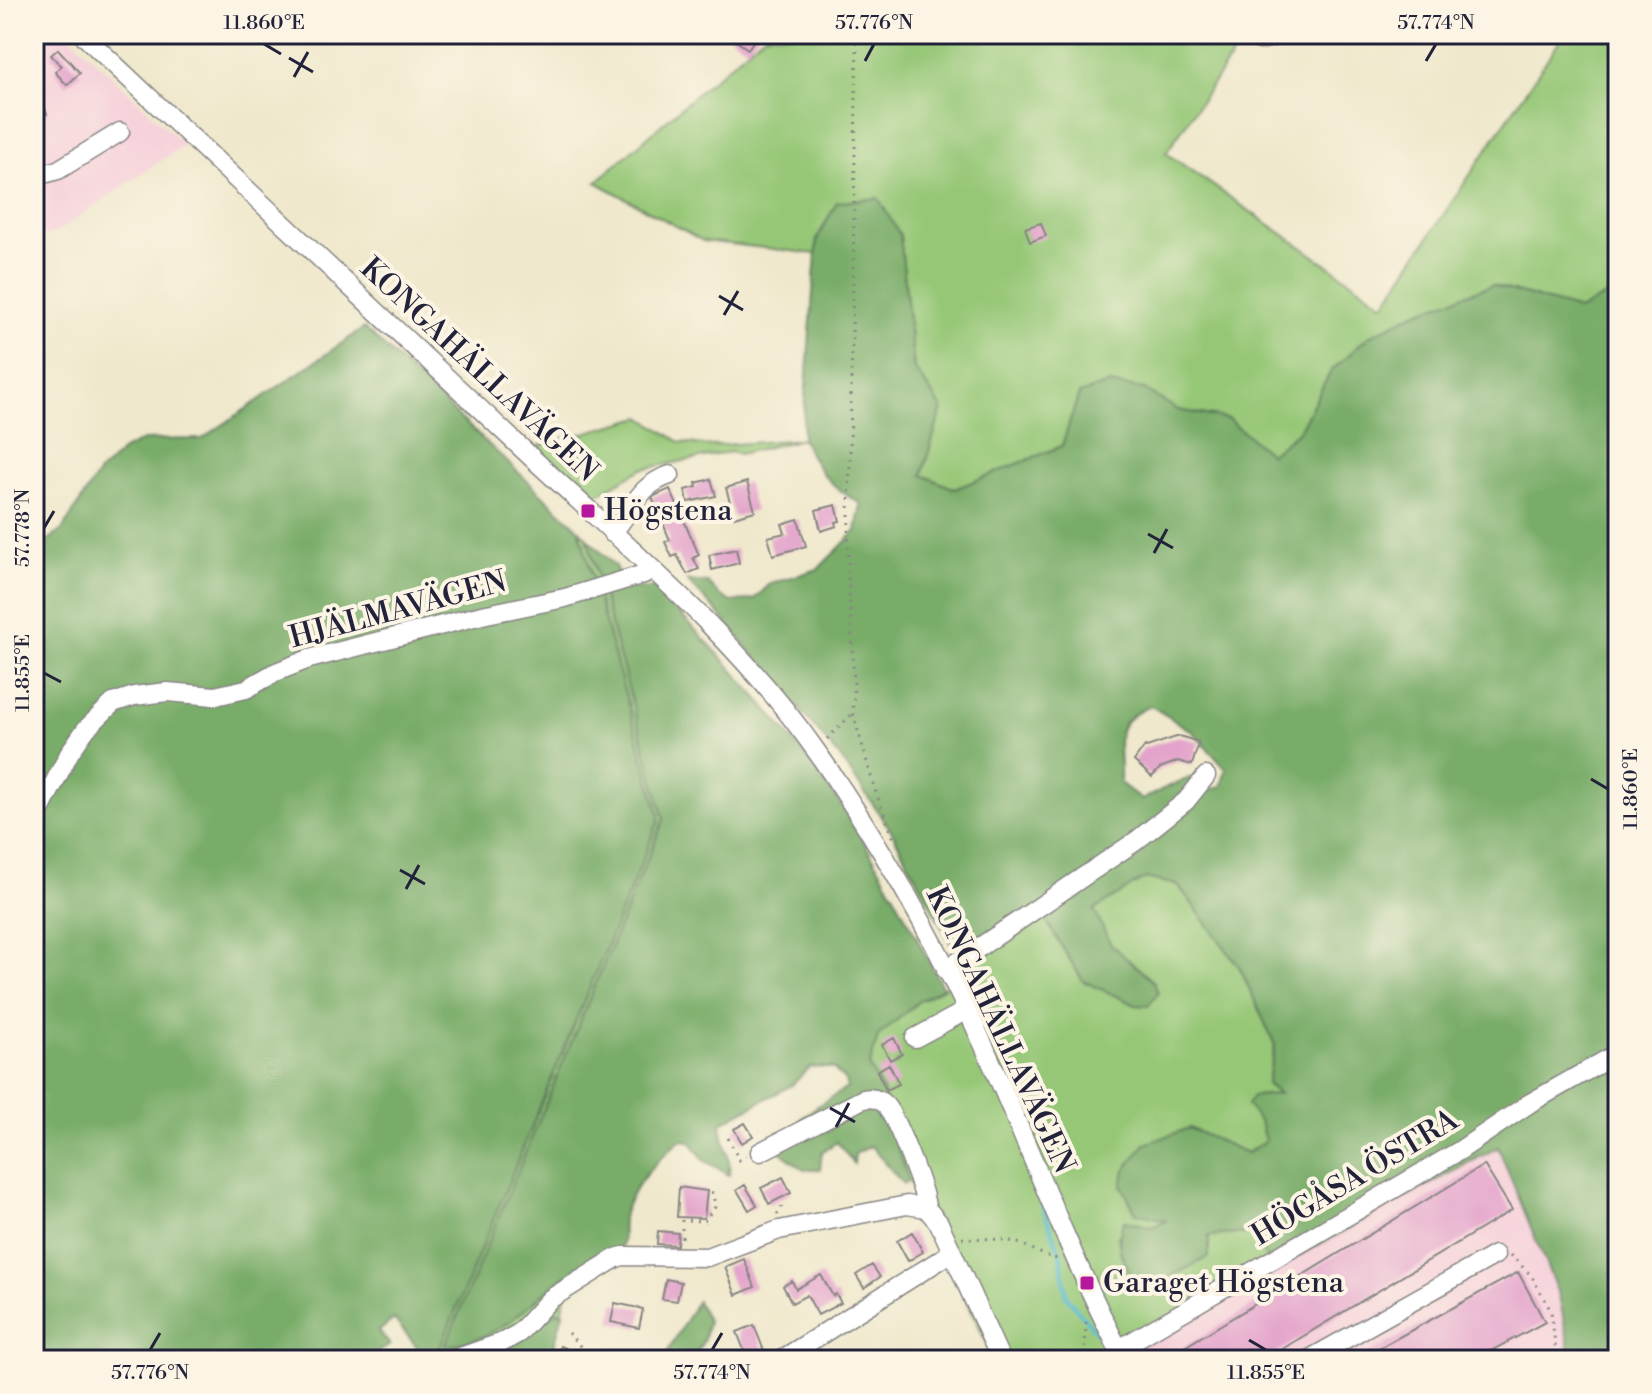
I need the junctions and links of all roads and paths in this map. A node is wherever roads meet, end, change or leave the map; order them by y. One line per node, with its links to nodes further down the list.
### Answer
1 (82, 34): 8 (street, KONGAHÄLLAVÄGEN)
2 (857, 34): 10 (path)
3 (1245, 34): 4 (street)
4 (1283, 34)
5 (120, 132): 6 (street)
6 (34, 168)
7 (670, 475): 8 (street)
8 (612, 533): 9 (street, KONGAHÄLLAVÄGEN)
9 (650, 568): 11 (street, KONGAHÄLLAVÄGEN); 13 (street, HJÄLMAVÄGEN)
10 (853, 713): 11 (path); 14 (path)
11 (815, 749): 14 (street, KONGAHÄLLAVÄGEN)
12 (1206, 776): 15 (street)
13 (34, 822)
14 (884, 856): 15 (street, KONGAHÄLLAVÄGEN)
15 (946, 970): 16 (street, KONGAHÄLLAVÄGEN)
16 (967, 1010): 17 (street); 29 (street, KONGAHÄLLAVÄGEN)
17 (915, 1038)
18 (1618, 1053): 29 (street, HÖGÅSA ÖSTRA)
19 (728, 1138): 20 (path)
20 (760, 1152): 22 (street)
21 (709, 1191): 23 (path)
22 (926, 1208): 24 (street); 31 (street)
23 (682, 1238)
24 (948, 1245): 26 (path); 30 (street); 33 (street)
25 (1495, 1255): 35 (street); 36 (path)
26 (1059, 1259)
27 (568, 1333): 32 (path)
28 (1087, 1335): 34 (path)
29 (1120, 1356)
30 (784, 1358)
31 (452, 1360)
32 (593, 1360)
33 (1001, 1360)
34 (1091, 1360)
35 (1308, 1360)
36 (1557, 1360)

